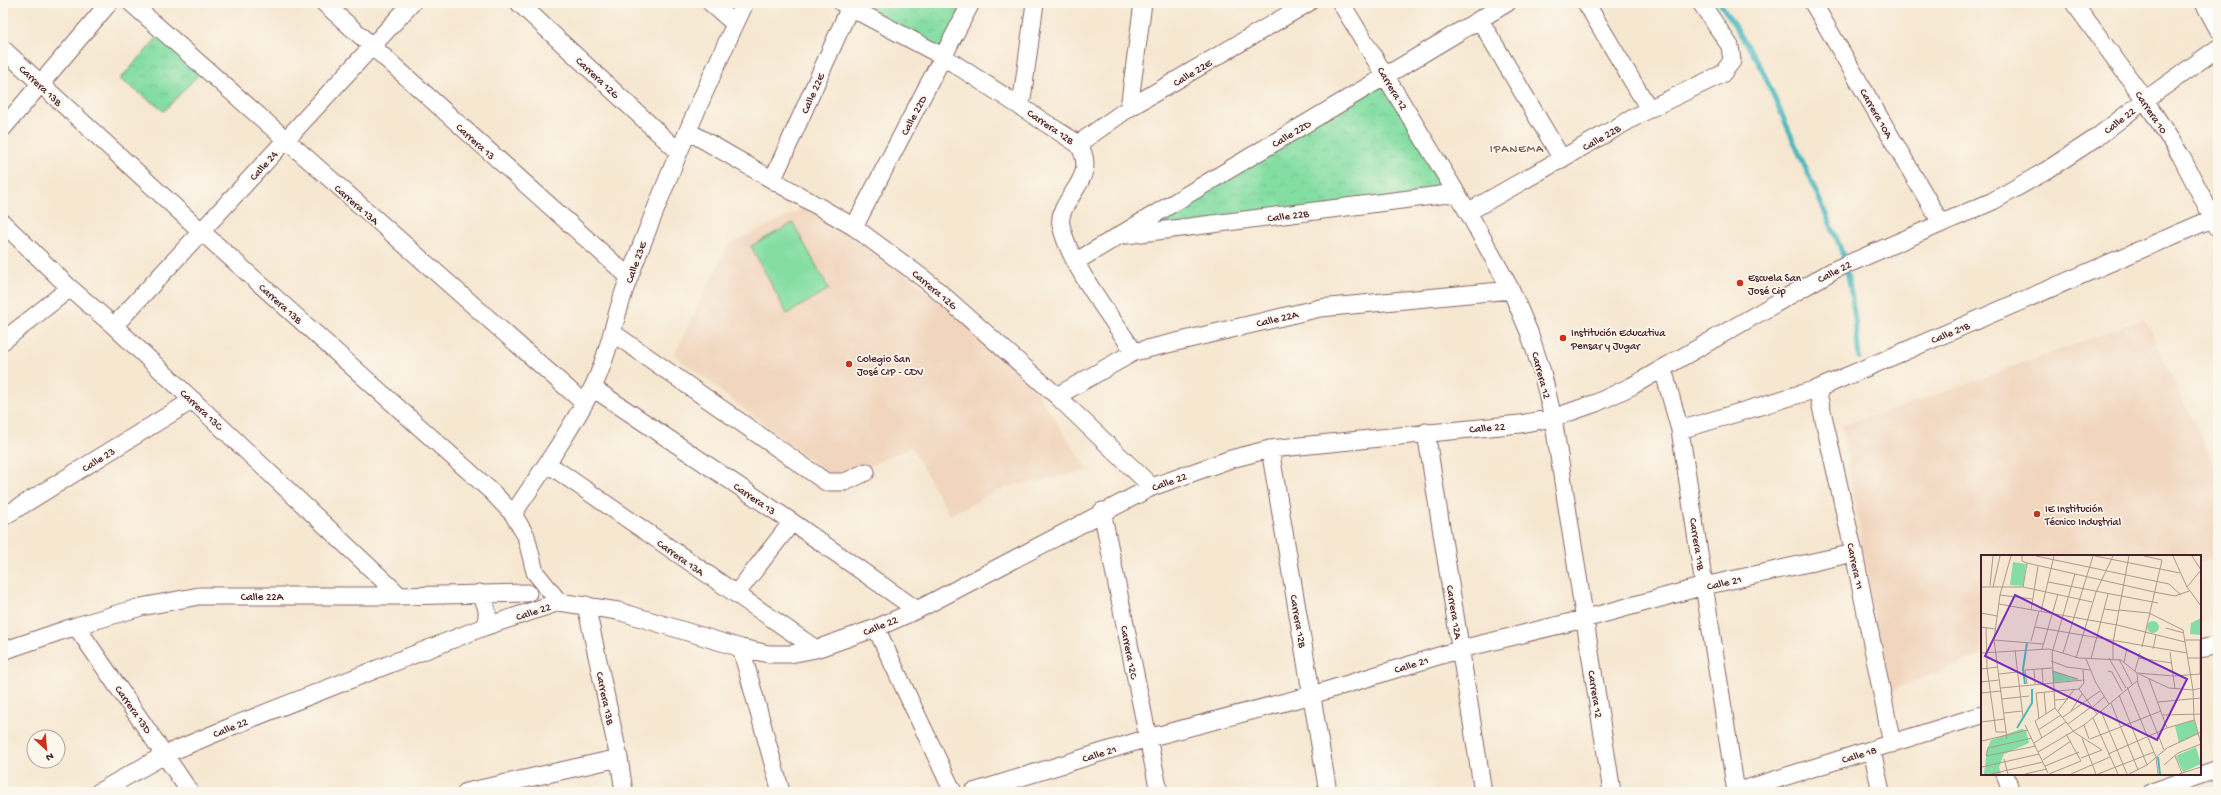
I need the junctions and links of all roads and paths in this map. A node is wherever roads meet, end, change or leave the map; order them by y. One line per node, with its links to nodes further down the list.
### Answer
1 (109, 3): 28 (street)
2 (131, 3): 35 (street, Carrera 13A)
3 (324, 3): 23 (street, Carrera 13)
4 (412, 3): 23 (street, Calle 24)
5 (519, 3): 37 (street, Carrera 12G)
6 (711, 3): 21 (street)
7 (745, 3): 21 (street, Calle 23E)
8 (971, 3): 26 (street, Calle 22D)
9 (1034, 3): 30 (street)
10 (1143, 3): 31 (street)
11 (1308, 3): 31 (street, Calle 22E)
12 (1341, 3): 27 (street, Carrera 12)
13 (1507, 3): 20 (street, Calle 22D)
14 (1586, 3): 32 (street)
15 (1701, 3): 32 (street, Calle 22B)
16 (1814, 3): 43 (street, Carrera 10A)
17 (2074, 3): 29 (street, Carrera 10)
18 (2204, 3): 22 (street)
19 (854, 6): 26 (street, Carrera 12B); 39 (street, Calle 22E)
20 (1480, 20): 27 (street, Calle 22D); 38 (street)
21 (735, 24): 34 (street, Calle 23E)
22 (2218, 29)
23 (371, 46): 35 (street, Calle 24); 49 (street, Carrera 13)
24 (2218, 48): 29 (street, Calle 22)
25 (3, 49): 28 (street, Carrera 13B)
26 (944, 57): 30 (street, Carrera 12B); 45 (street, Calle 22D)
27 (1386, 76): 40 (street, Carrera 12); 47 (street, Calle 22D)
28 (41, 85): 33 (street); 46 (street, Carrera 13B)
29 (2144, 100): 43 (street, Calle 22); 44 (street, Carrera 10)
30 (1021, 106): 36 (street, Carrera 12B)
31 (1129, 108): 36 (street, Calle 22E)
32 (1650, 109): 38 (street, Calle 22B)
33 (3, 128)
34 (688, 131): 37 (street, Calle 23E); 39 (street, Carrera 12G)
35 (286, 140): 46 (street, Calle 24); 61 (street, Carrera 13A)
36 (1078, 144): 48 (street, Carrera 12B)
37 (678, 151): 49 (street, Calle 23E)
38 (1562, 159): 41 (street, Calle 22B)
39 (773, 178): 45 (street, Carrera 12G)
40 (1456, 193): 41 (street, Carrera 12); 47 (street, Calle 22B)
41 (1468, 212): 51 (street, Carrera 12)
42 (3, 223): 50 (street, Carrera 13C)
43 (1941, 223): 56 (street, Calle 22)
44 (2216, 223): 58 (street, Calle 21B)
45 (854, 227): 59 (street, Carrera 12G)
46 (202, 232): 52 (street, Calle 24); 70 (street, Carrera 13B)
47 (1120, 236): 48 (street, Calle 22D)
48 (1075, 262): 55 (street, Carrera 12B)
49 (629, 278): 53 (street, Calle 23E)
50 (70, 288): 52 (street, Carrera 13C); 54 (street)
51 (1512, 290): 55 (street, Calle 22A); 62 (street, Carrera 12)
52 (114, 326): 60 (street, Carrera 13C)
53 (613, 333): 57 (street, Calle 23E); 67 (street)
54 (3, 341)
55 (1134, 352): 59 (street, Calle 22A)
56 (1663, 369): 62 (street, Calle 22); 63 (street, Carrera 11B)
57 (592, 388): 61 (street, Calle 23E); 72 (street, Carrera 13)
58 (1817, 389): 63 (street, Calle 21B); 73 (street, Carrera 11)
59 (1057, 396): 68 (street, Carrera 12G)
60 (193, 400): 71 (street, Calle 23); 79 (street, Carrera 13C)
61 (584, 403): 66 (street, Calle 23E)
62 (1553, 418): 64 (street, Calle 22); 84 (street, Carrera 12)
63 (1680, 430): 75 (street, Carrera 11B)
64 (1426, 432): 65 (street, Calle 22); 91 (street, Carrera 12A)
65 (1270, 449): 68 (street, Calle 22); 94 (street, Carrera 12B)
66 (548, 464): 70 (street, Calle 23E); 78 (street, Carrera 13A)
67 (866, 472)
68 (1152, 487): 69 (street, Calle 22)
69 (1102, 511): 82 (street, Calle 22); 96 (street, Carrera 12C)
70 (513, 514): 74 (street, Carrera 13B)
71 (3, 517)
72 (792, 522): 78 (street); 82 (street, Carrera 13)
73 (1854, 553): 75 (street, Calle 21); 97 (street, Carrera 11)
74 (535, 572): 77 (street); 80 (street, Carrera 13B)
75 (1704, 586): 84 (street, Calle 21); 116 (street, Carrera 11B)
76 (479, 593): 77 (street, Calle 22A); 79 (street, Calle 22A); 86 (street)
77 (528, 593): 83 (street)
78 (736, 594): 90 (street, Carrera 13A)
79 (400, 596): 85 (street, Calle 22A)
80 (559, 602): 81 (street, Calle 22); 83 (street, Calle 22)
81 (586, 605): 89 (street, Calle 22); 100 (street, Carrera 13B)
82 (917, 610): 87 (street, Calle 22)
83 (524, 614): 86 (street, Calle 22)
84 (1584, 619): 91 (street, Calle 21); 115 (street, Carrera 12)
85 (76, 626): 93 (street, Calle 22A); 99 (street, Carrera 13D)
86 (484, 627): 99 (street, Calle 22)
87 (876, 628): 90 (street, Calle 22); 110 (street)
88 (2218, 645): 92 (street)
89 (741, 648): 90 (street, Calle 22); 109 (street)
90 (816, 649)
91 (1461, 649): 94 (street, Calle 21); 114 (street, Carrera 12A)
92 (2201, 649)
93 (3, 651)
94 (1312, 694): 96 (street, Calle 21); 113 (street, Carrera 12B)
95 (1981, 715): 97 (street, Calle 18)
96 (1148, 738): 111 (street, Calle 21); 112 (street, Carrera 12C)
97 (1892, 744): 98 (street, Calle 18)
98 (1872, 750): 116 (street, Calle 18); 117 (street)
99 (166, 754): 105 (street, Calle 22); 106 (street, Carrera 13D)
100 (619, 758): 107 (street); 108 (street, Carrera 13B)
101 (2218, 769): 103 (street)
102 (2005, 775): 118 (street)
103 (2201, 775)
104 (2201, 775): 119 (street)
105 (99, 792)
106 (190, 792)
107 (466, 792)
108 (624, 792)
109 (781, 792)
110 (953, 792)
111 (973, 792)
112 (1159, 792)
113 (1328, 792)
114 (1483, 792)
115 (1612, 792)
116 (1736, 792)
117 (1881, 792)
118 (2011, 792)
119 (2152, 792)

